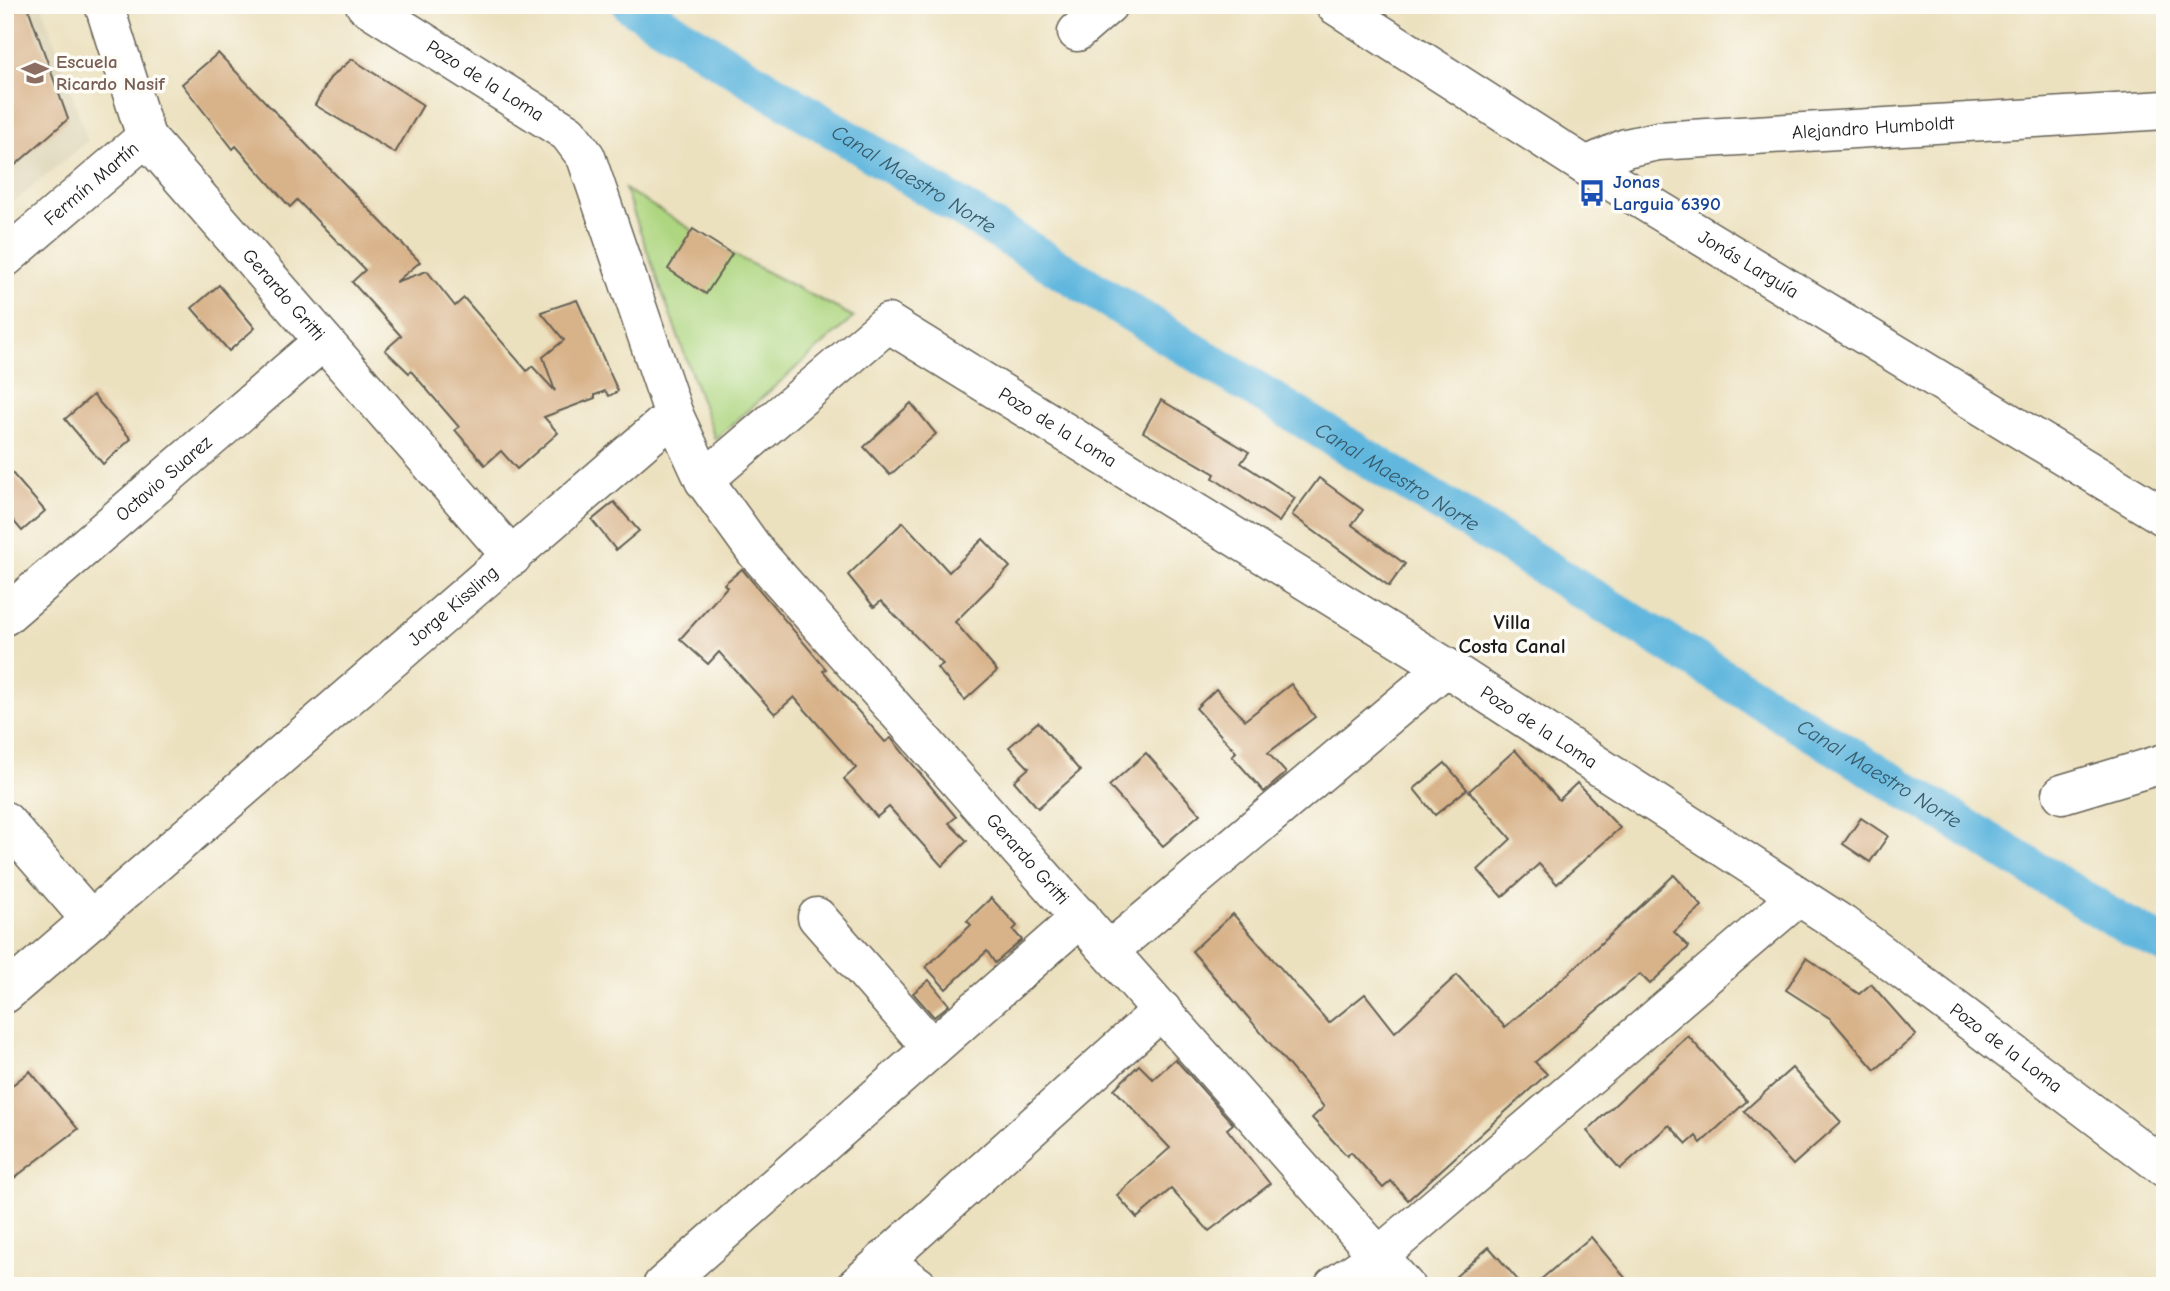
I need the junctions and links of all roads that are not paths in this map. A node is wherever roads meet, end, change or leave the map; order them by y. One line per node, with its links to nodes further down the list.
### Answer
1 (104, 5): 7 (street, Gerardo Gritti)
2 (365, 5): 11 (street, Pozo de la Loma)
3 (1108, 5): 5 (street)
4 (1335, 5): 8 (street, Jonás Larguía)
5 (1077, 32)
6 (2165, 110): 8 (street, Alejandro Humboldt)
7 (146, 137): 9 (street, Fermín Martín); 10 (street, Gerardo Gritti)
8 (1586, 166): 13 (street, Jonás Larguía)
9 (5, 258)
10 (323, 341): 14 (street, Gerardo Gritti); 15 (street, Octavio Suarez)
11 (674, 415): 12 (street, Gerardo Gritti); 14 (street, Jorge Kissling)
12 (704, 480): 16 (street, Pozo de la Loma); 22 (street, Gerardo Gritti)
13 (2165, 517)
14 (512, 557): 23 (street, Jorge Kissling)
15 (5, 616)
16 (1446, 667): 20 (street, Pozo de la Loma); 24 (street)
17 (2165, 763): 18 (street)
18 (2062, 794)
19 (5, 821): 23 (street)
20 (1798, 897): 28 (street, Pozo de la Loma); 29 (street)
21 (817, 917): 27 (street)
22 (1081, 917): 24 (street, Gerardo Gritti); 27 (street)
23 (91, 920): 25 (street, Jorge Kissling)
24 (1110, 950): 26 (street, Gerardo Gritti)
25 (5, 994)
26 (1162, 1010): 29 (street, Gerardo Gritti); 30 (street)
27 (932, 1048): 31 (street)
28 (2165, 1168)
29 (1378, 1256): 33 (street); 34 (street, Gerardo Gritti)
30 (869, 1273): 32 (street)
31 (662, 1286)
32 (918, 1286)
33 (1334, 1286)
34 (1405, 1286)

